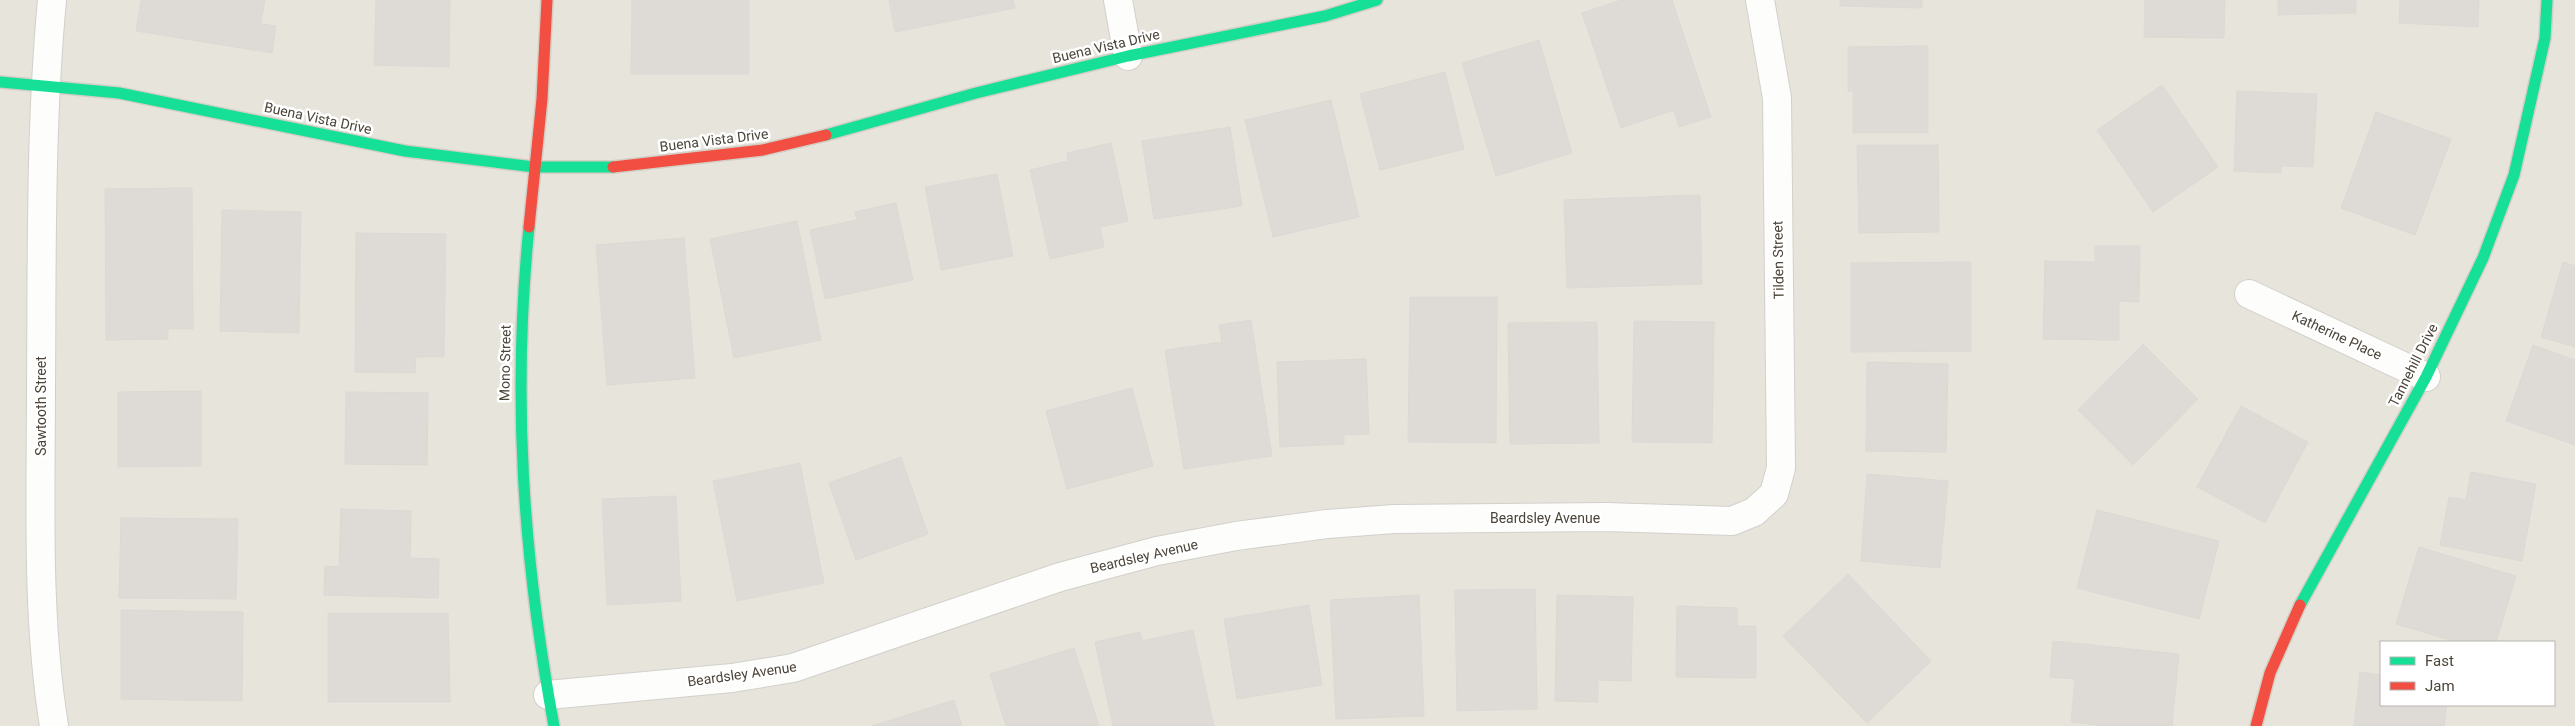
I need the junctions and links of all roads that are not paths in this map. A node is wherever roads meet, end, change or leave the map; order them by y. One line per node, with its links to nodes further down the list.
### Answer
1 (52, 0): 9 (street, Sawtooth Street)
2 (547, 0): 10 (street, Mono Street)
3 (1118, 0): 7 (street)
4 (1378, 0): 7 (street, Buena Vista Drive)
5 (1760, 0): 13 (street, Tilden Street)
6 (2547, 0): 12 (street, Tannehill Drive)
7 (1128, 56): 10 (street, Buena Vista Drive)
8 (0, 82): 9 (street, Buena Vista Drive)
9 (44, 85): 10 (street, Buena Vista Drive); 15 (street, Sawtooth Street)
10 (534, 167): 14 (street, Mono Street)
11 (2249, 294): 12 (street, Katherine Place)
12 (2426, 377): 17 (street, Tannehill Drive)
13 (1754, 512): 14 (street, Beardsley Avenue)
14 (548, 695): 16 (street, Mono Street)
15 (54, 726)
16 (554, 726)
17 (2256, 726)

